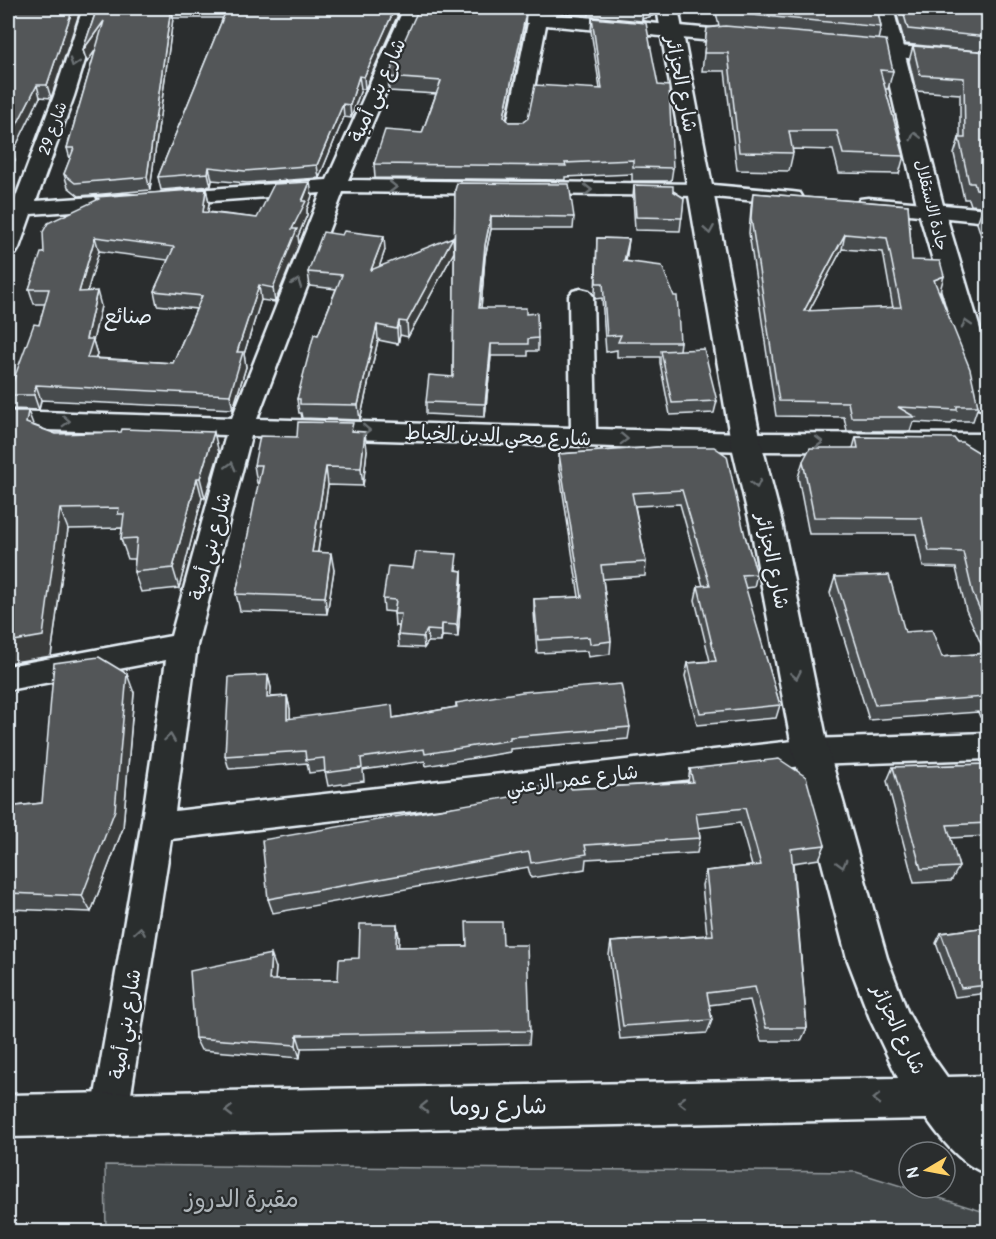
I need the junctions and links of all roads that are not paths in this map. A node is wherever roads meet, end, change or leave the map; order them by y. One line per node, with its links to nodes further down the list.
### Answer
1 (92, 8): 16 (street, شارع 29, one-way to 16)
2 (421, 8): 12 (street, شارع بني أمية)
3 (882, 8): 9 (main road, جادة الاستقلال)
4 (467, 12): 5 (street)
5 (538, 19): 6 (street); 11 (street)
6 (669, 20): 7 (street); 13 (main road, شارع الجزائر)
7 (758, 39)
8 (848, 48): 9 (street)
9 (894, 52): 10 (street); 17 (main road, جادة الاستقلال, one-way to 9)
10 (988, 60)
11 (516, 130)
12 (335, 186): 13 (street, one-way to 13); 16 (street); 23 (street, شارع بني أمية, one-way to 12)
13 (702, 190): 14 (street); 25 (main road, شارع الجزائر, one-way to 25)
14 (807, 199)
15 (852, 202): 17 (street)
16 (14, 209): 19 (street, شارع 29)
17 (931, 209): 18 (street); 21 (main road, جادة الاستقلال, one-way to 17)
18 (988, 216)
19 (8, 248)
20 (581, 296): 24 (street)
21 (988, 401)
22 (8, 420): 23 (street, شارع محي الدين الخياط, one-way to 23)
23 (242, 426): 24 (street, شارع محي الدين الخياط, one-way to 24); 27 (street, شارع بني أمية, one-way to 23)
24 (584, 437): 25 (street, شارع محي الدين الخياط, one-way to 25)
25 (746, 442): 26 (street, شارع محي الدين الخياط, one-way to 26); 30 (main road, شارع الجزائر, one-way to 30)
26 (988, 443)
27 (183, 645): 28 (street); 31 (street, شارع بني أمية, one-way to 27)
28 (8, 678)
29 (988, 746): 30 (street, شارع عمر الزعني)
30 (811, 752): 31 (street, شارع عمر الزعني); 33 (main road, شارع الجزائر, one-way to 33)
31 (157, 827): 34 (street, شارع بني أمية, one-way to 31)
32 (988, 1097): 33 (main road, شارع روما)
33 (935, 1098): 34 (main road, شارع روما, one-way to 34); 36 (main road, شارع الجزائر)
34 (110, 1113): 35 (main road, شارع روما)
35 (8, 1116)
36 (988, 1154)

